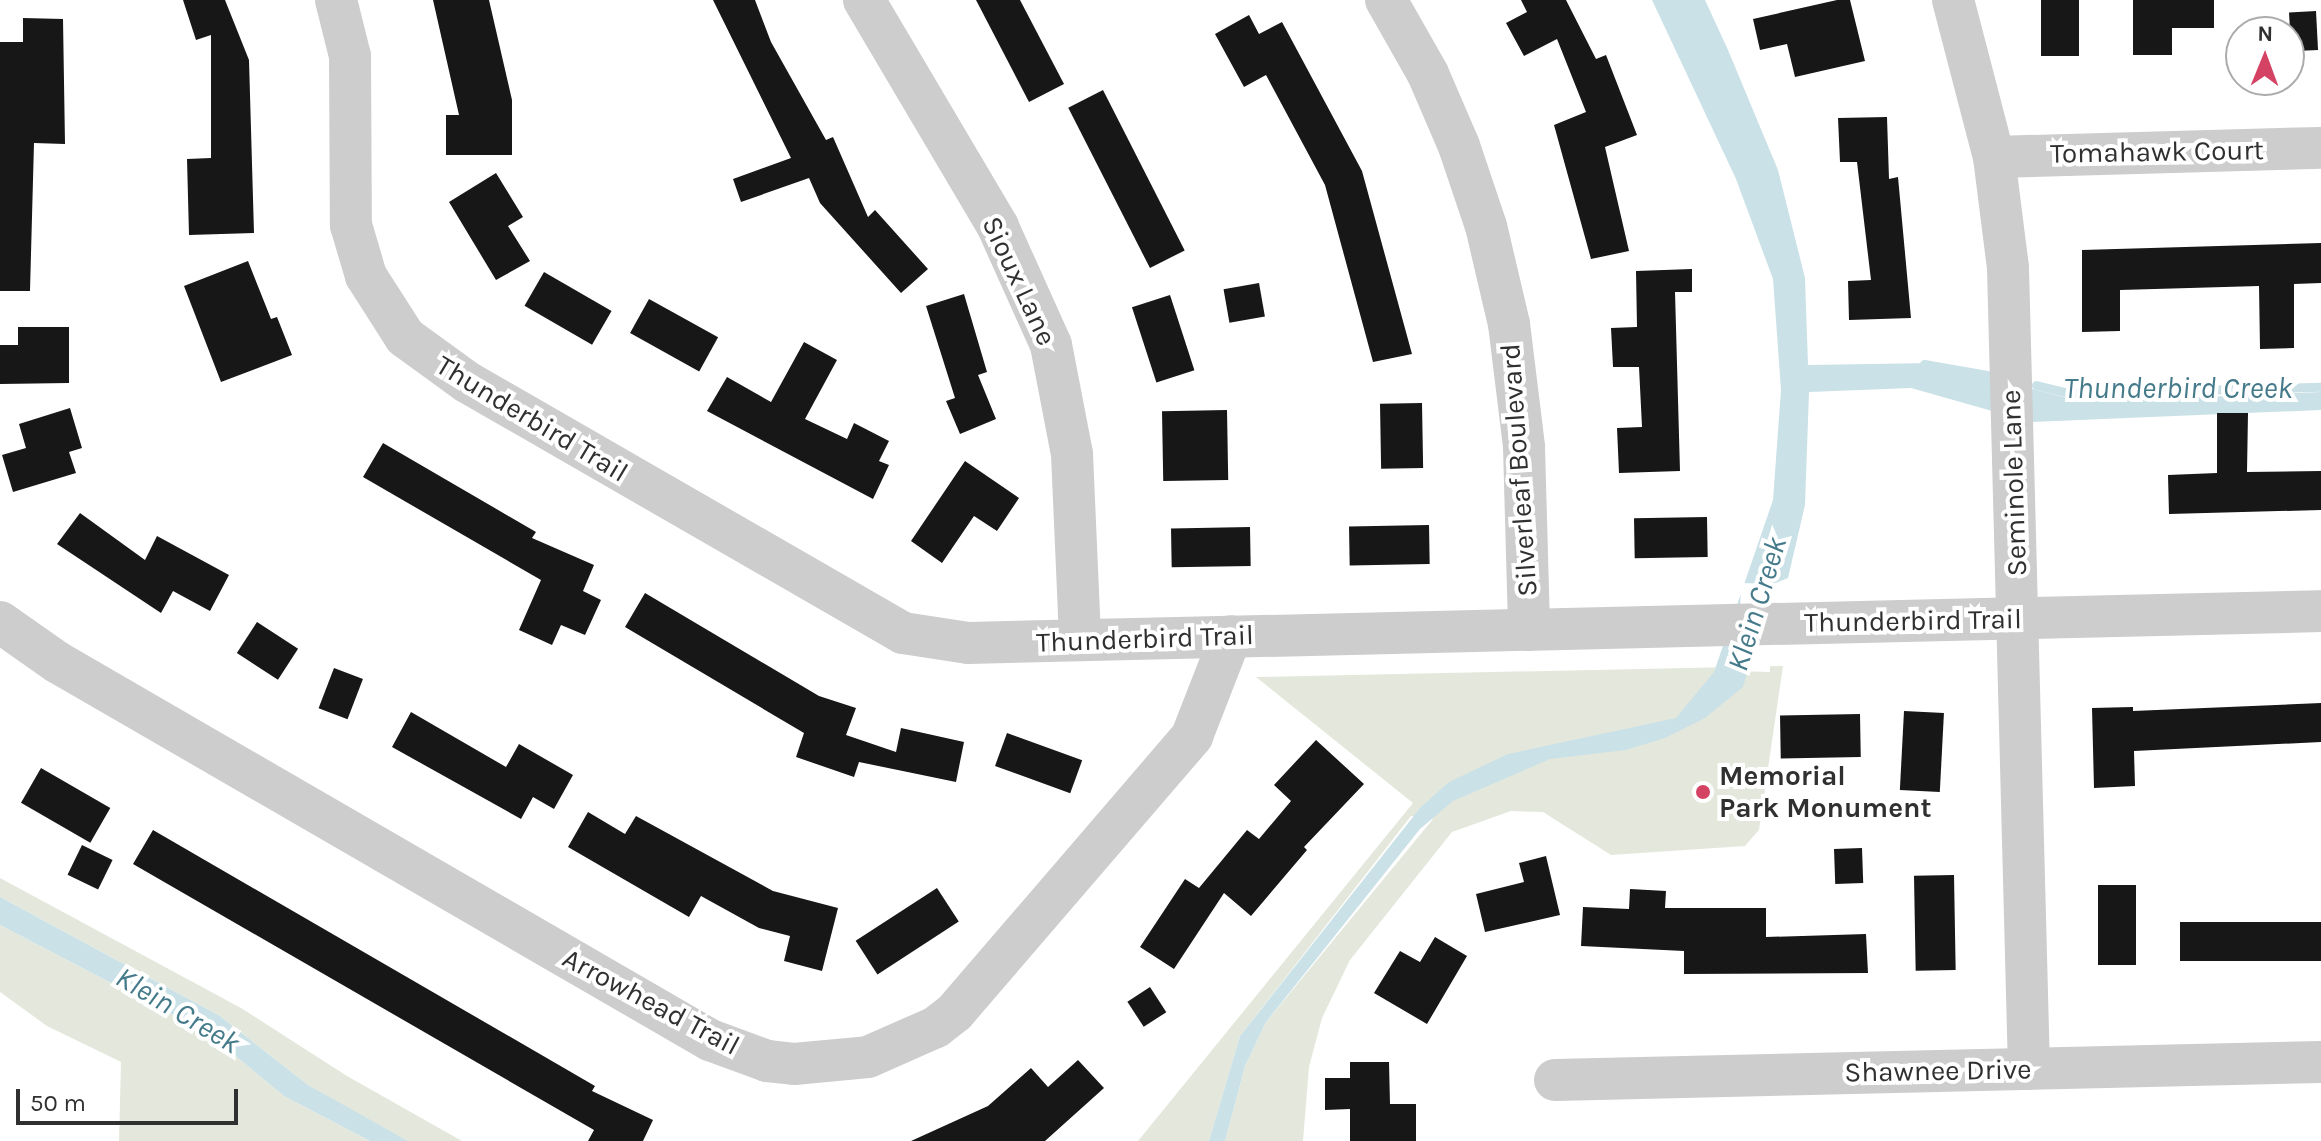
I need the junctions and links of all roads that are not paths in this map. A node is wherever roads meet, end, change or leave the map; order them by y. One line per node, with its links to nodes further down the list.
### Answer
1 (336, 0): 12 (street, Thunderbird Trail)
2 (864, 0): 12 (street, Sioux Lane)
3 (1386, 0): 10 (street, Silverleaf Boulevard)
4 (1953, 0): 6 (street, Seminole Lane)
5 (2321, 148): 6 (street, Tomahawk Court)
6 (1994, 157): 8 (street, Seminole Lane)
7 (2321, 611): 8 (street, Thunderbird Trail)
8 (2018, 618): 10 (street, Thunderbird Trail); 14 (street, Seminole Lane)
9 (0, 622): 11 (street, Arrowhead Trail)
10 (1529, 630): 11 (street, Thunderbird Trail)
11 (1231, 636): 12 (street, Thunderbird Trail)
12 (1080, 640)
13 (2321, 1062): 14 (street, Shawnee Drive)
14 (2029, 1069): 15 (street, Shawnee Drive)
15 (1555, 1080)

